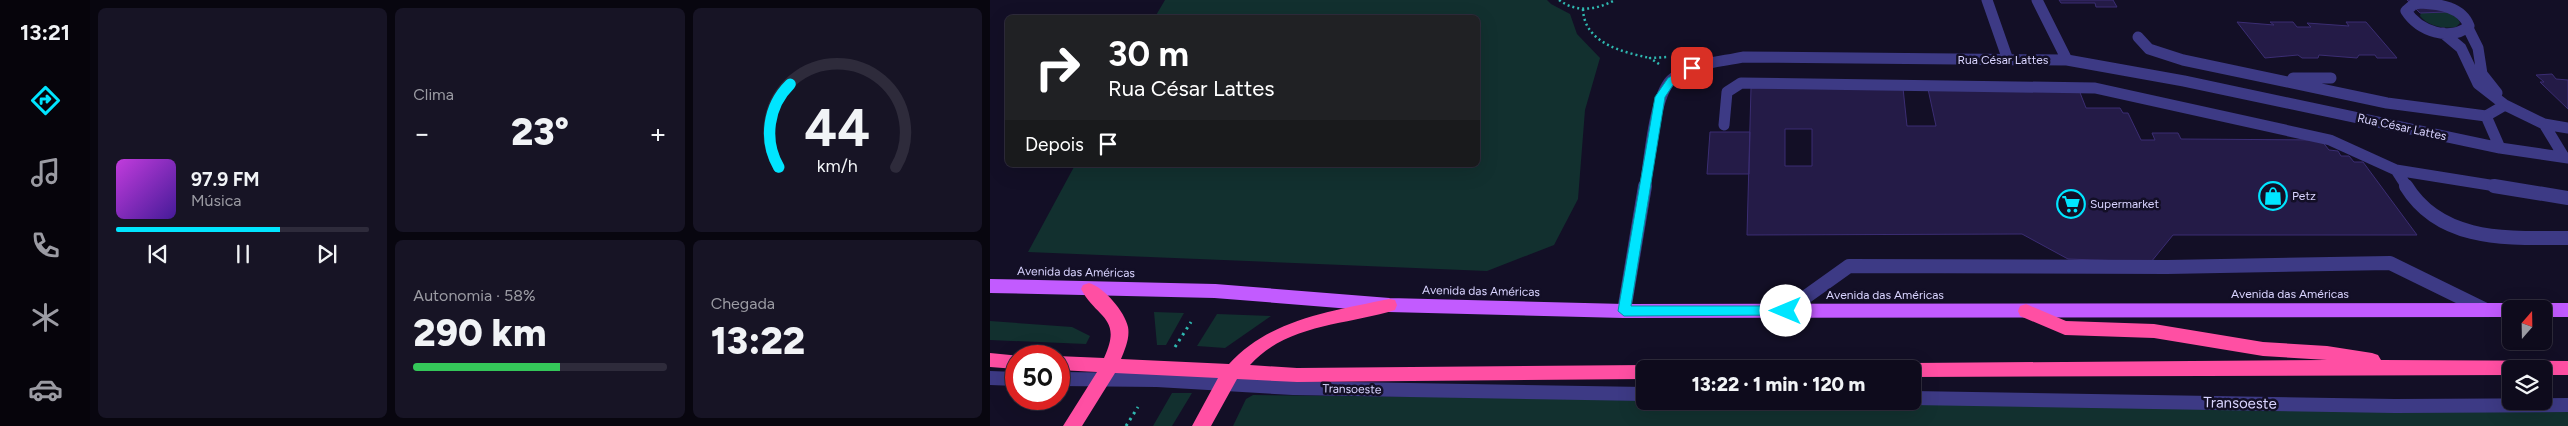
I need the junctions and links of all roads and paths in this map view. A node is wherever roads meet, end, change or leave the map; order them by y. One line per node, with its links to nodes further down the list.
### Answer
1 (1559, 0): 5 (path)
2 (1615, 0): 5 (path)
3 (1987, 0): 10 (street)
4 (2037, 0): 11 (street)
5 (1583, 9): 9 (path)
6 (2468, 28): 7 (street); 7 (street); 14 (street)
7 (2442, 32): 14 (street)
8 (2138, 38): 13 (street)
9 (1650, 58)
10 (2008, 60): 11 (street, Rua César Lattes); 31 (street, Rua César Lattes)
11 (2066, 60): 19 (street, Rua César Lattes)
12 (2331, 78): 13 (street)
13 (2270, 79): 15 (street)
14 (2506, 105): 15 (street); 16 (street)
15 (2486, 116): 19 (street)
16 (2544, 124): 18 (street); 20 (street)
17 (1724, 125): 21 (street)
18 (2568, 128)
19 (2500, 148): 20 (street, Rua César Lattes)
20 (2566, 157)
21 (2396, 170): 22 (street); 23 (street)
22 (2568, 198)
23 (2568, 238)
24 (990, 286): 25 (main road, Avenida das Américas)
25 (1089, 289): 26 (main road, Avenida das Américas); 42 (highway)
26 (1389, 305): 31 (main road, Avenida das Américas); 46 (highway)
27 (2486, 310): 28 (main road, Avenida das Américas); 32 (street); 33 (main road, Avenida das Américas)
28 (2502, 310)
29 (2552, 310): 30 (main road)
30 (2568, 310)
31 (1624, 311): 32 (main road, Avenida das Américas)
32 (1786, 311): 33 (main road, Avenida das Américas)
33 (2026, 311): 39 (highway)
34 (1191, 322): 35 (path)
35 (1172, 352)
36 (990, 360): 37 (highway)
37 (1005, 361)
38 (1070, 365): 42 (highway)
39 (2418, 367): 40 (highway); 41 (highway)
40 (2568, 368)
41 (1921, 370)
42 (1105, 372): 44 (street); 46 (highway); 52 (highway)
43 (1636, 372): 46 (highway)
44 (1070, 377)
45 (990, 378): 47 (street)
46 (1229, 378): 48 (street, Transoeste); 54 (highway)
47 (1005, 379)
48 (1636, 394)
49 (1921, 398): 50 (street, Transoeste)
50 (2568, 405)
51 (1138, 407): 53 (path)
52 (1072, 426)
53 (1126, 426)
54 (1201, 426)

